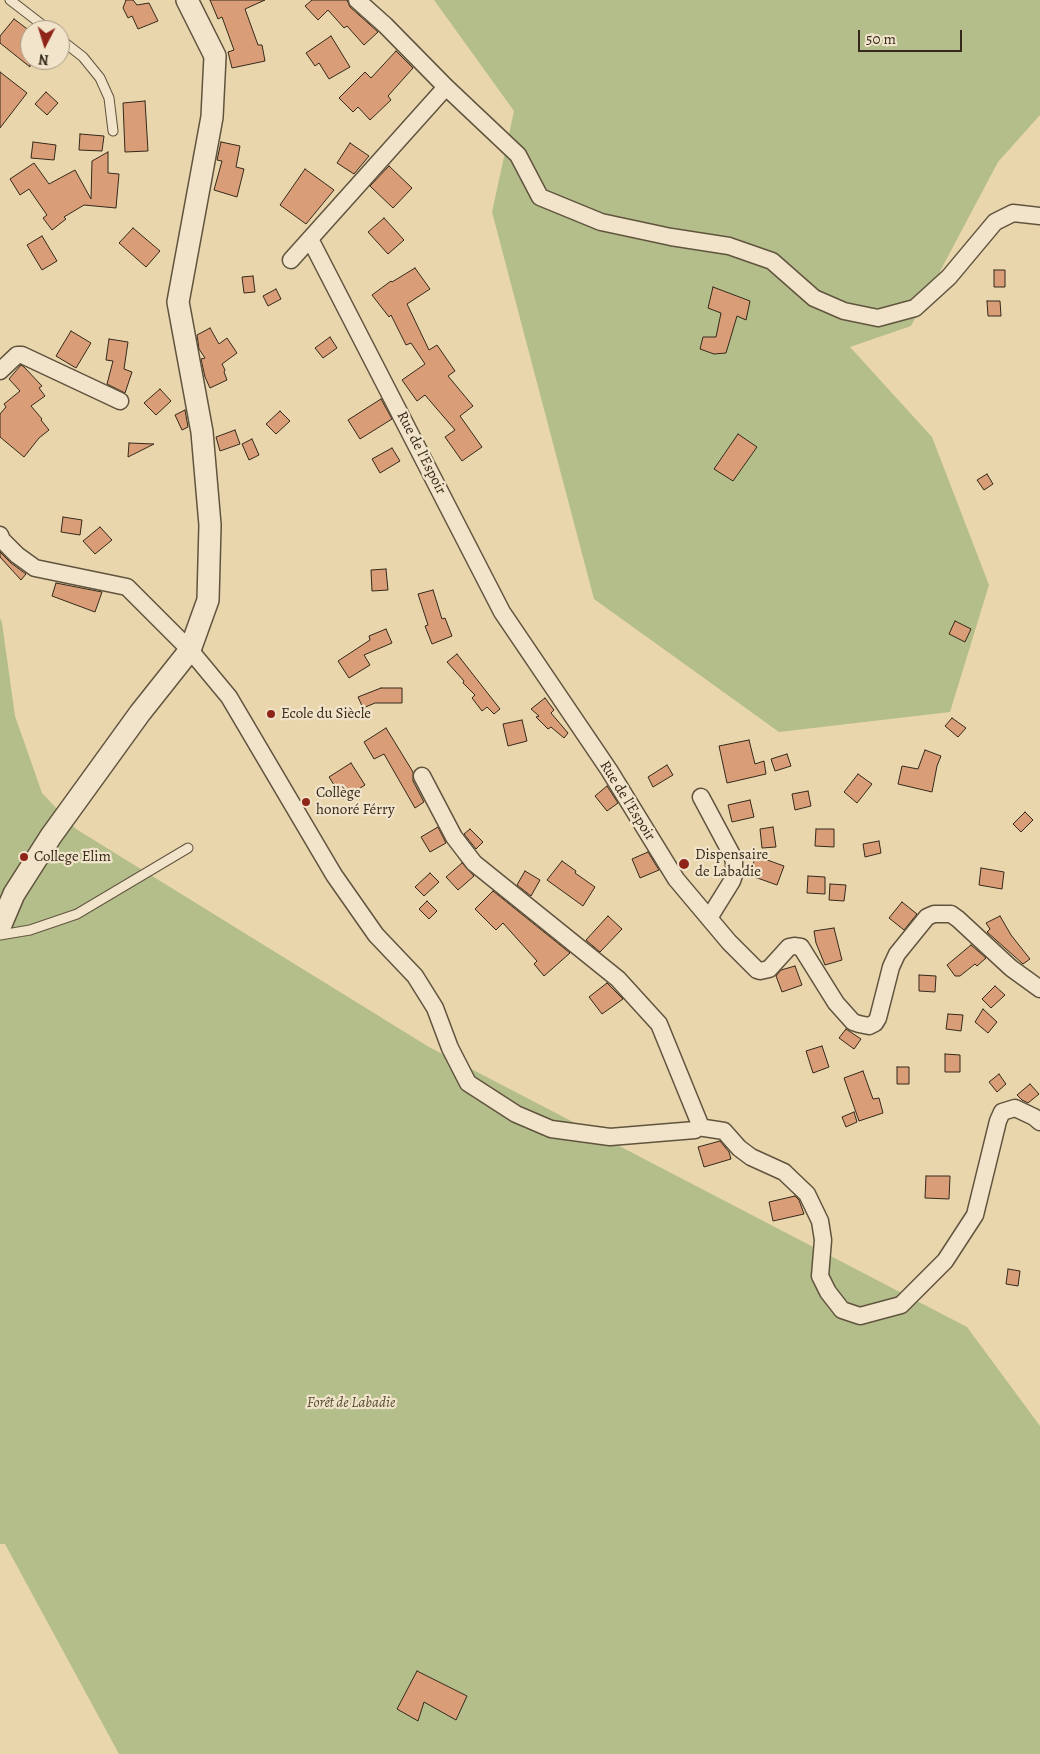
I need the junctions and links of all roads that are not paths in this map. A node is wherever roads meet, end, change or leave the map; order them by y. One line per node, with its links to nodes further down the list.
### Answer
1 (10, 0): 4 (lane)
2 (187, 0): 14 (street)
3 (357, 0): 6 (street)
4 (36, 20)
5 (70, 47): 7 (lane)
6 (446, 87): 8 (street); 9 (street)
7 (113, 131)
8 (1040, 216)
9 (310, 239): 10 (street); 18 (street, Rue de l'Espoir)
10 (292, 260)
11 (0, 372): 12 (street)
12 (120, 401)
13 (0, 535): 14 (street)
14 (190, 650): 19 (street); 23 (street)
15 (422, 776): 23 (street)
16 (701, 797): 18 (street)
17 (188, 848): 20 (lane)
18 (709, 918): 21 (street, Rue de l'Espoir)
19 (0, 927)
20 (0, 935)
21 (1040, 989)
22 (1040, 1122): 23 (street)
23 (698, 1127)

